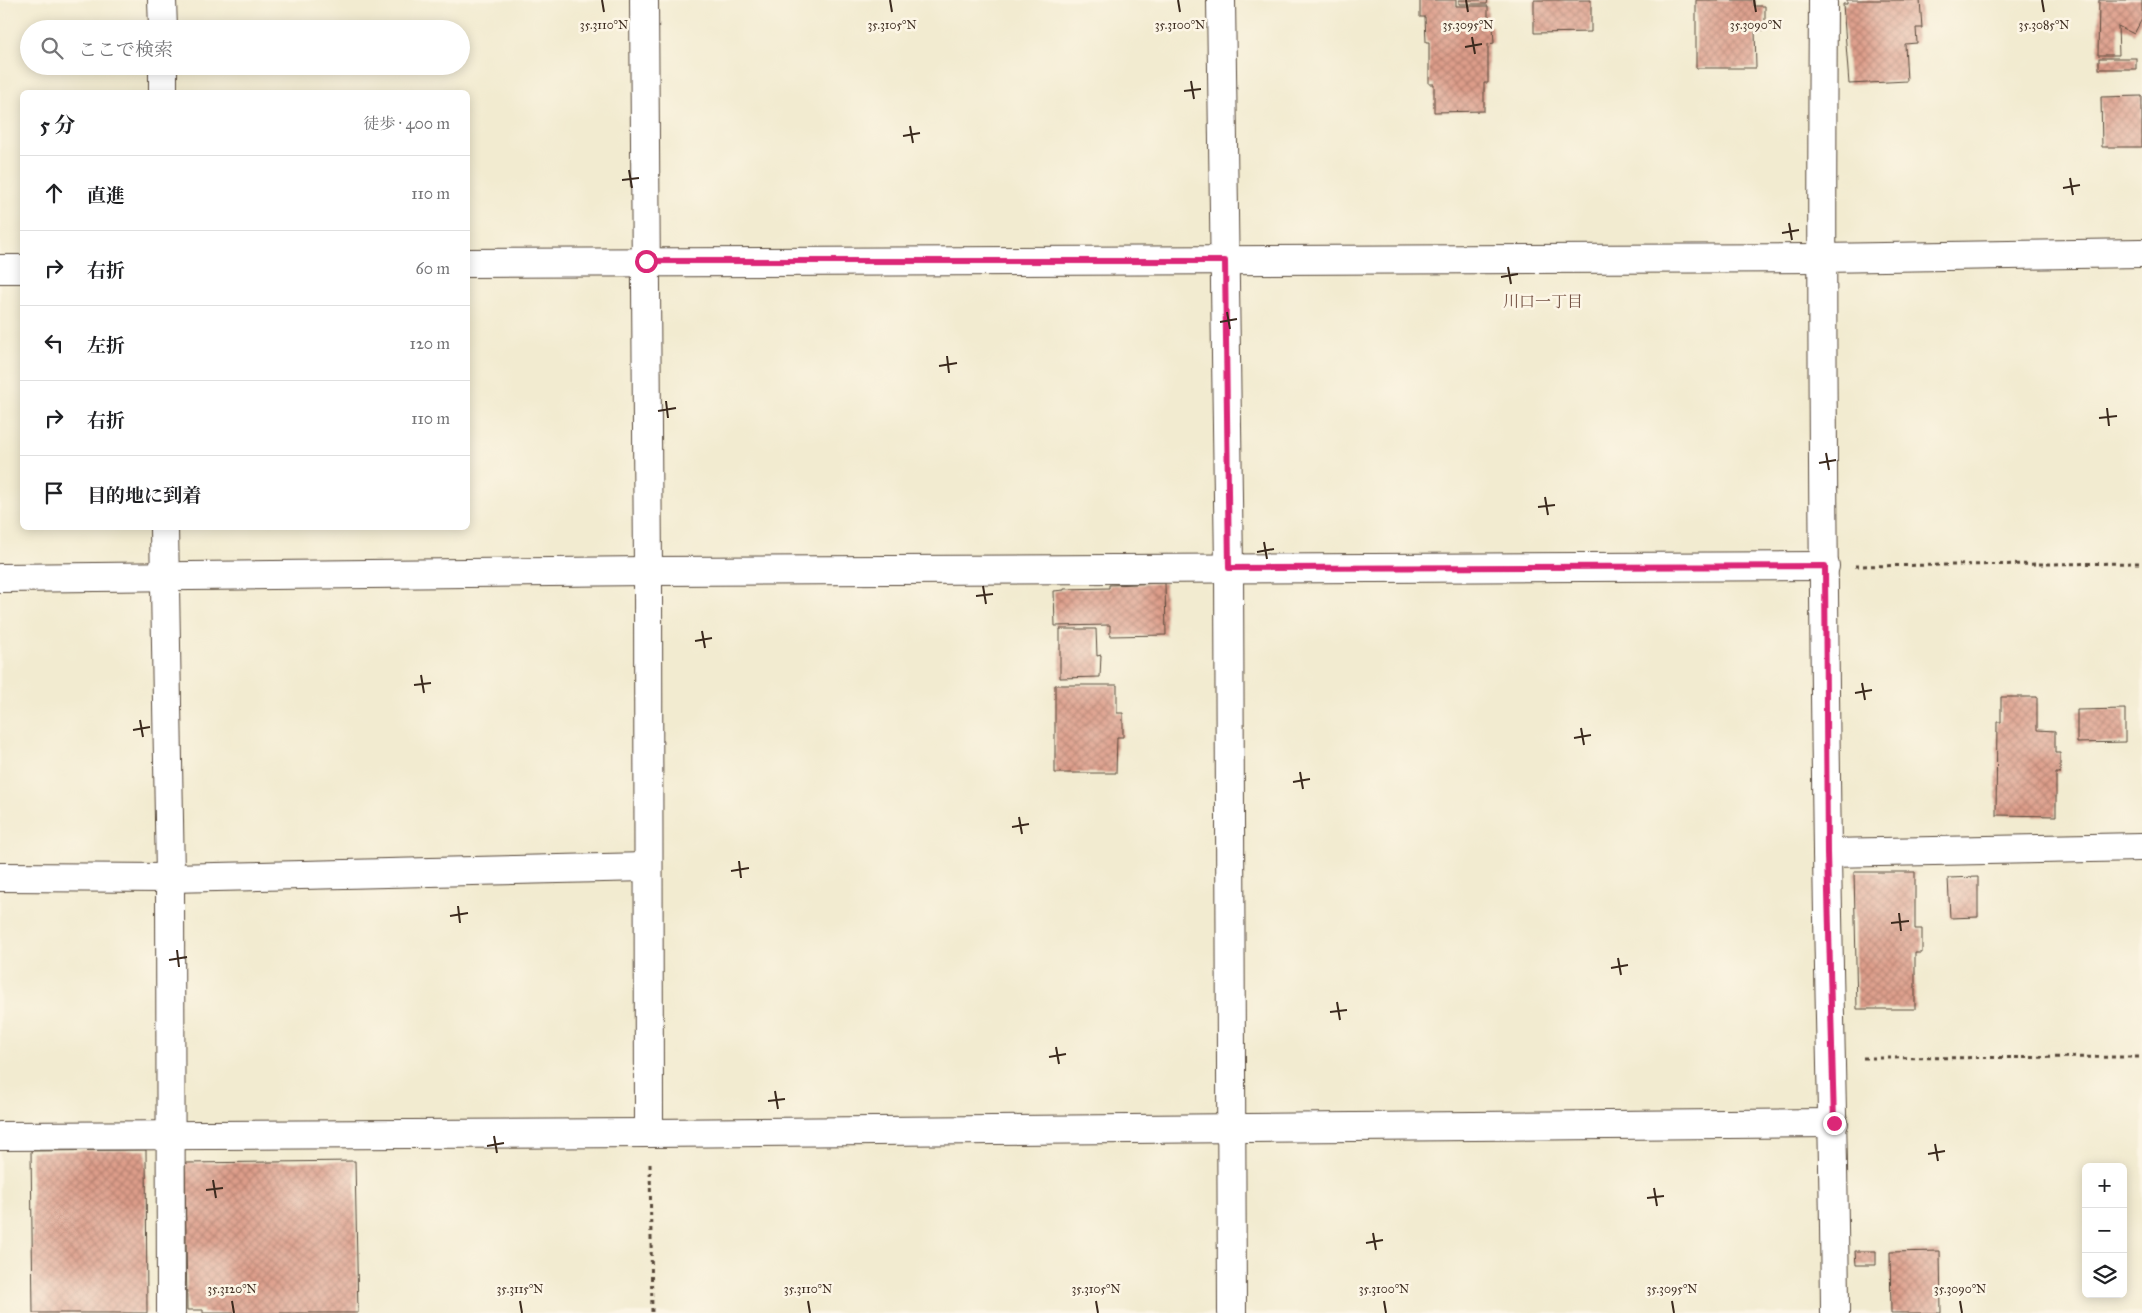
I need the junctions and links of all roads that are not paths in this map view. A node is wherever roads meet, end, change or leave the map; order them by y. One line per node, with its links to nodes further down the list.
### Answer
1 (162, 0): 5 (street)
2 (644, 0): 10 (street)
3 (1221, 0): 11 (street)
4 (1823, 0): 9 (street)
5 (163, 20)
6 (163, 75): 7 (street)
7 (163, 90)
8 (2142, 253): 9 (street)
9 (1821, 258): 11 (street); 16 (street)
10 (646, 261): 11 (street); 12 (street); 18 (street)
11 (1225, 261): 17 (street)
12 (470, 263)
13 (0, 269): 14 (street)
14 (20, 269)
15 (164, 530): 19 (street)
16 (1825, 566): 17 (street); 22 (street)
17 (1229, 568): 18 (street); 27 (street)
18 (648, 571): 19 (street); 23 (street)
19 (164, 577): 20 (street); 25 (street)
20 (0, 578)
21 (2142, 847): 22 (street)
22 (1827, 853): 26 (street)
23 (648, 867): 25 (street); 28 (street)
24 (0, 877): 25 (street)
25 (170, 878): 29 (street)
26 (1834, 1123): 27 (street); 33 (street)
27 (1232, 1128): 28 (street); 32 (street)
28 (649, 1133): 29 (street)
29 (171, 1134): 30 (street); 31 (street)
30 (0, 1136)
31 (171, 1313)
32 (1232, 1313)
33 (1834, 1313)

